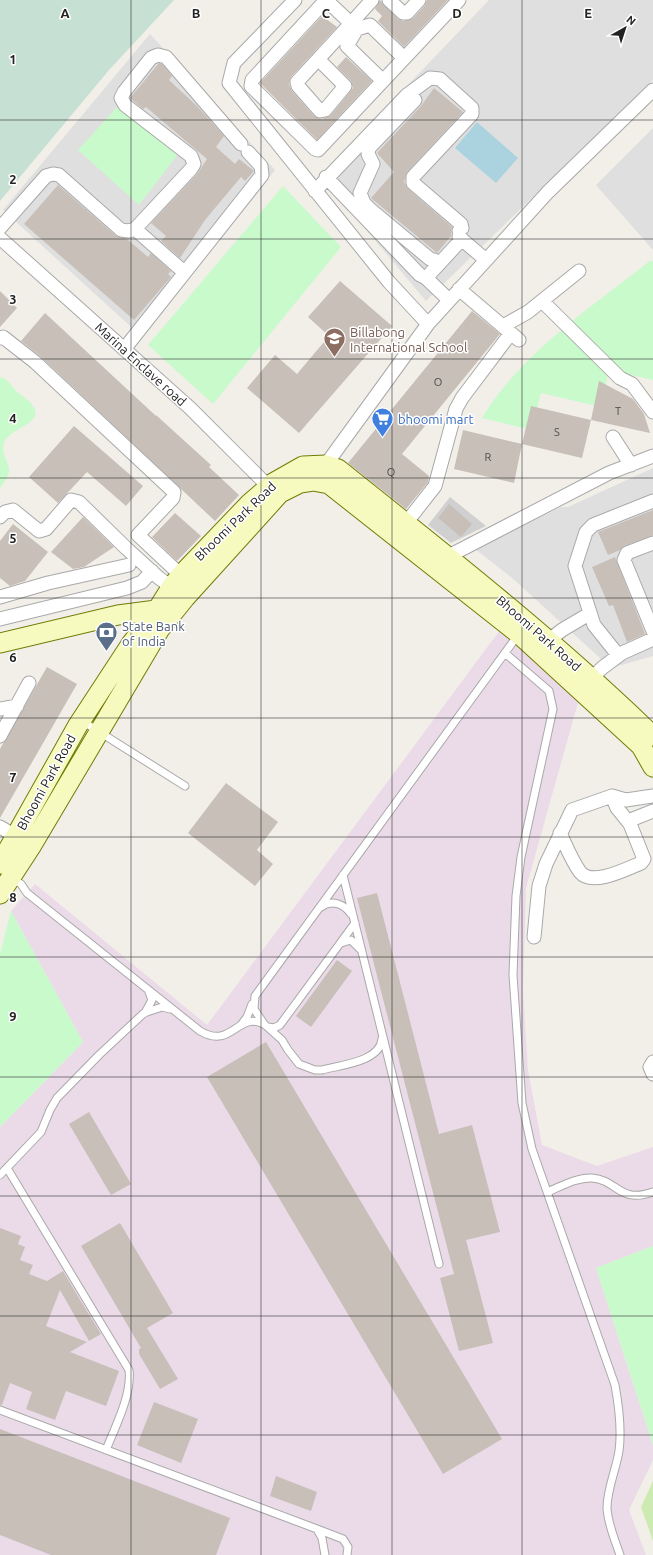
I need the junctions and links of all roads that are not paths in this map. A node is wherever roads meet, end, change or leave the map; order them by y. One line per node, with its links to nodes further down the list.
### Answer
1 (295, 0): 14 (street)
2 (326, 0): 7 (street); 10 (street)
3 (372, 0): 7 (street)
4 (389, 0): 5 (street)
5 (419, 0)
6 (459, 0): 8 (street)
7 (354, 26): 8 (street); 9 (street); 10 (street)
8 (404, 58): 10 (street)
9 (318, 59)
10 (383, 81)
11 (653, 90): 20 (street)
12 (415, 99): 19 (street)
13 (326, 177): 14 (street); 17 (street); 23 (street)
14 (315, 191): 27 (street)
15 (0, 228): 16 (street)
16 (135, 229): 22 (street); 22 (street)
17 (460, 236): 20 (street); 23 (street)
18 (0, 238): 30 (street, Marina Enclave road)
19 (434, 260)
20 (486, 260): 24 (street)
21 (579, 271): 26 (street)
22 (184, 272): 30 (street)
23 (426, 278): 25 (street)
24 (459, 289): 25 (street); 28 (street)
25 (449, 300): 27 (street)
26 (542, 301): 28 (street); 31 (street)
27 (428, 324): 34 (street)
28 (511, 333): 40 (street)
29 (0, 338): 41 (street)
30 (125, 348): 37 (street, Marina Enclave road)
31 (653, 412)
32 (613, 437): 35 (street)
33 (653, 456): 35 (street)
34 (326, 465): 36 (street); 37 (main road, Bhoomi Park Road); 40 (main road, Bhoomi Park Road)
35 (631, 465): 44 (street)
36 (313, 481): 37 (main road, Bhoomi Park Road); 44 (main road, Bhoomi Park Road)
37 (275, 492): 47 (main road)
38 (653, 501): 50 (street)
39 (0, 517): 43 (street)
40 (406, 524): 44 (main road, Bhoomi Park Road)
41 (138, 535): 43 (street); 47 (street)
42 (653, 543): 53 (street)
43 (126, 548): 46 (street)
44 (439, 561): 52 (main road, Bhoomi Park Road)
45 (129, 565): 48 (street)
46 (152, 571): 47 (street); 51 (street)
47 (182, 591): 49 (main road); 63 (main road)
48 (0, 597)
49 (157, 610): 54 (main road); 62 (main road, Bhoomi Park Road)
50 (589, 614): 55 (street); 57 (street)
51 (0, 619)
52 (523, 628): 55 (main road, Bhoomi Park Road); 56 (lane)
53 (653, 631): 57 (street)
54 (0, 643)
55 (543, 645): 59 (main road, Bhoomi Park Road)
56 (504, 654): 76 (lane); 98 (lane)
57 (618, 655): 59 (street)
58 (29, 683): 60 (street)
59 (586, 684): 65 (main road, Bhoomi Park Road); 66 (main road, Bhoomi Park Road)
60 (17, 706): 61 (street); 64 (street)
61 (0, 710)
62 (81, 720): 63 (lane); 74 (main road, Bhoomi Park Road)
63 (99, 732): 67 (lane); 74 (main road)
64 (0, 736)
65 (653, 736)
66 (653, 767)
67 (185, 786)
68 (612, 796): 69 (street); 71 (street); 73 (street)
69 (653, 796)
70 (653, 811): 71 (street)
71 (630, 824): 73 (street)
72 (0, 827): 74 (street)
73 (560, 833): 80 (street)
74 (24, 841): 75 (main road)
75 (5, 871): 77 (main road); 83 (lane)
76 (343, 876): 78 (lane); 79 (lane)
77 (0, 894)
78 (319, 909): 79 (lane); 84 (lane)
79 (354, 920): 81 (lane); 82 (lane)
80 (534, 937)
81 (339, 944): 82 (lane); 89 (lane)
82 (361, 950): 90 (lane)
83 (147, 989): 85 (lane); 86 (lane)
84 (253, 1002): 87 (lane); 88 (lane)
85 (172, 1009): 86 (lane); 87 (lane)
86 (144, 1013): 96 (lane)
87 (240, 1025): 88 (lane)
88 (265, 1025): 89 (lane); 91 (lane)
89 (280, 1025): 91 (lane)
90 (382, 1037): 92 (lane); 94 (lane)
91 (282, 1040): 92 (lane)
92 (368, 1058): 94 (lane)
93 (653, 1062): 95 (street)
94 (390, 1069): 100 (lane)
95 (653, 1074)
96 (7, 1168): 97 (lane); 102 (lane)
97 (0, 1175)
98 (547, 1192): 99 (lane); 106 (lane)
99 (653, 1192)
100 (439, 1264)
101 (0, 1410): 102 (lane)
102 (106, 1450): 103 (lane)
103 (317, 1529): 104 (lane); 105 (lane)
104 (325, 1555)
105 (347, 1555)
106 (620, 1555)

